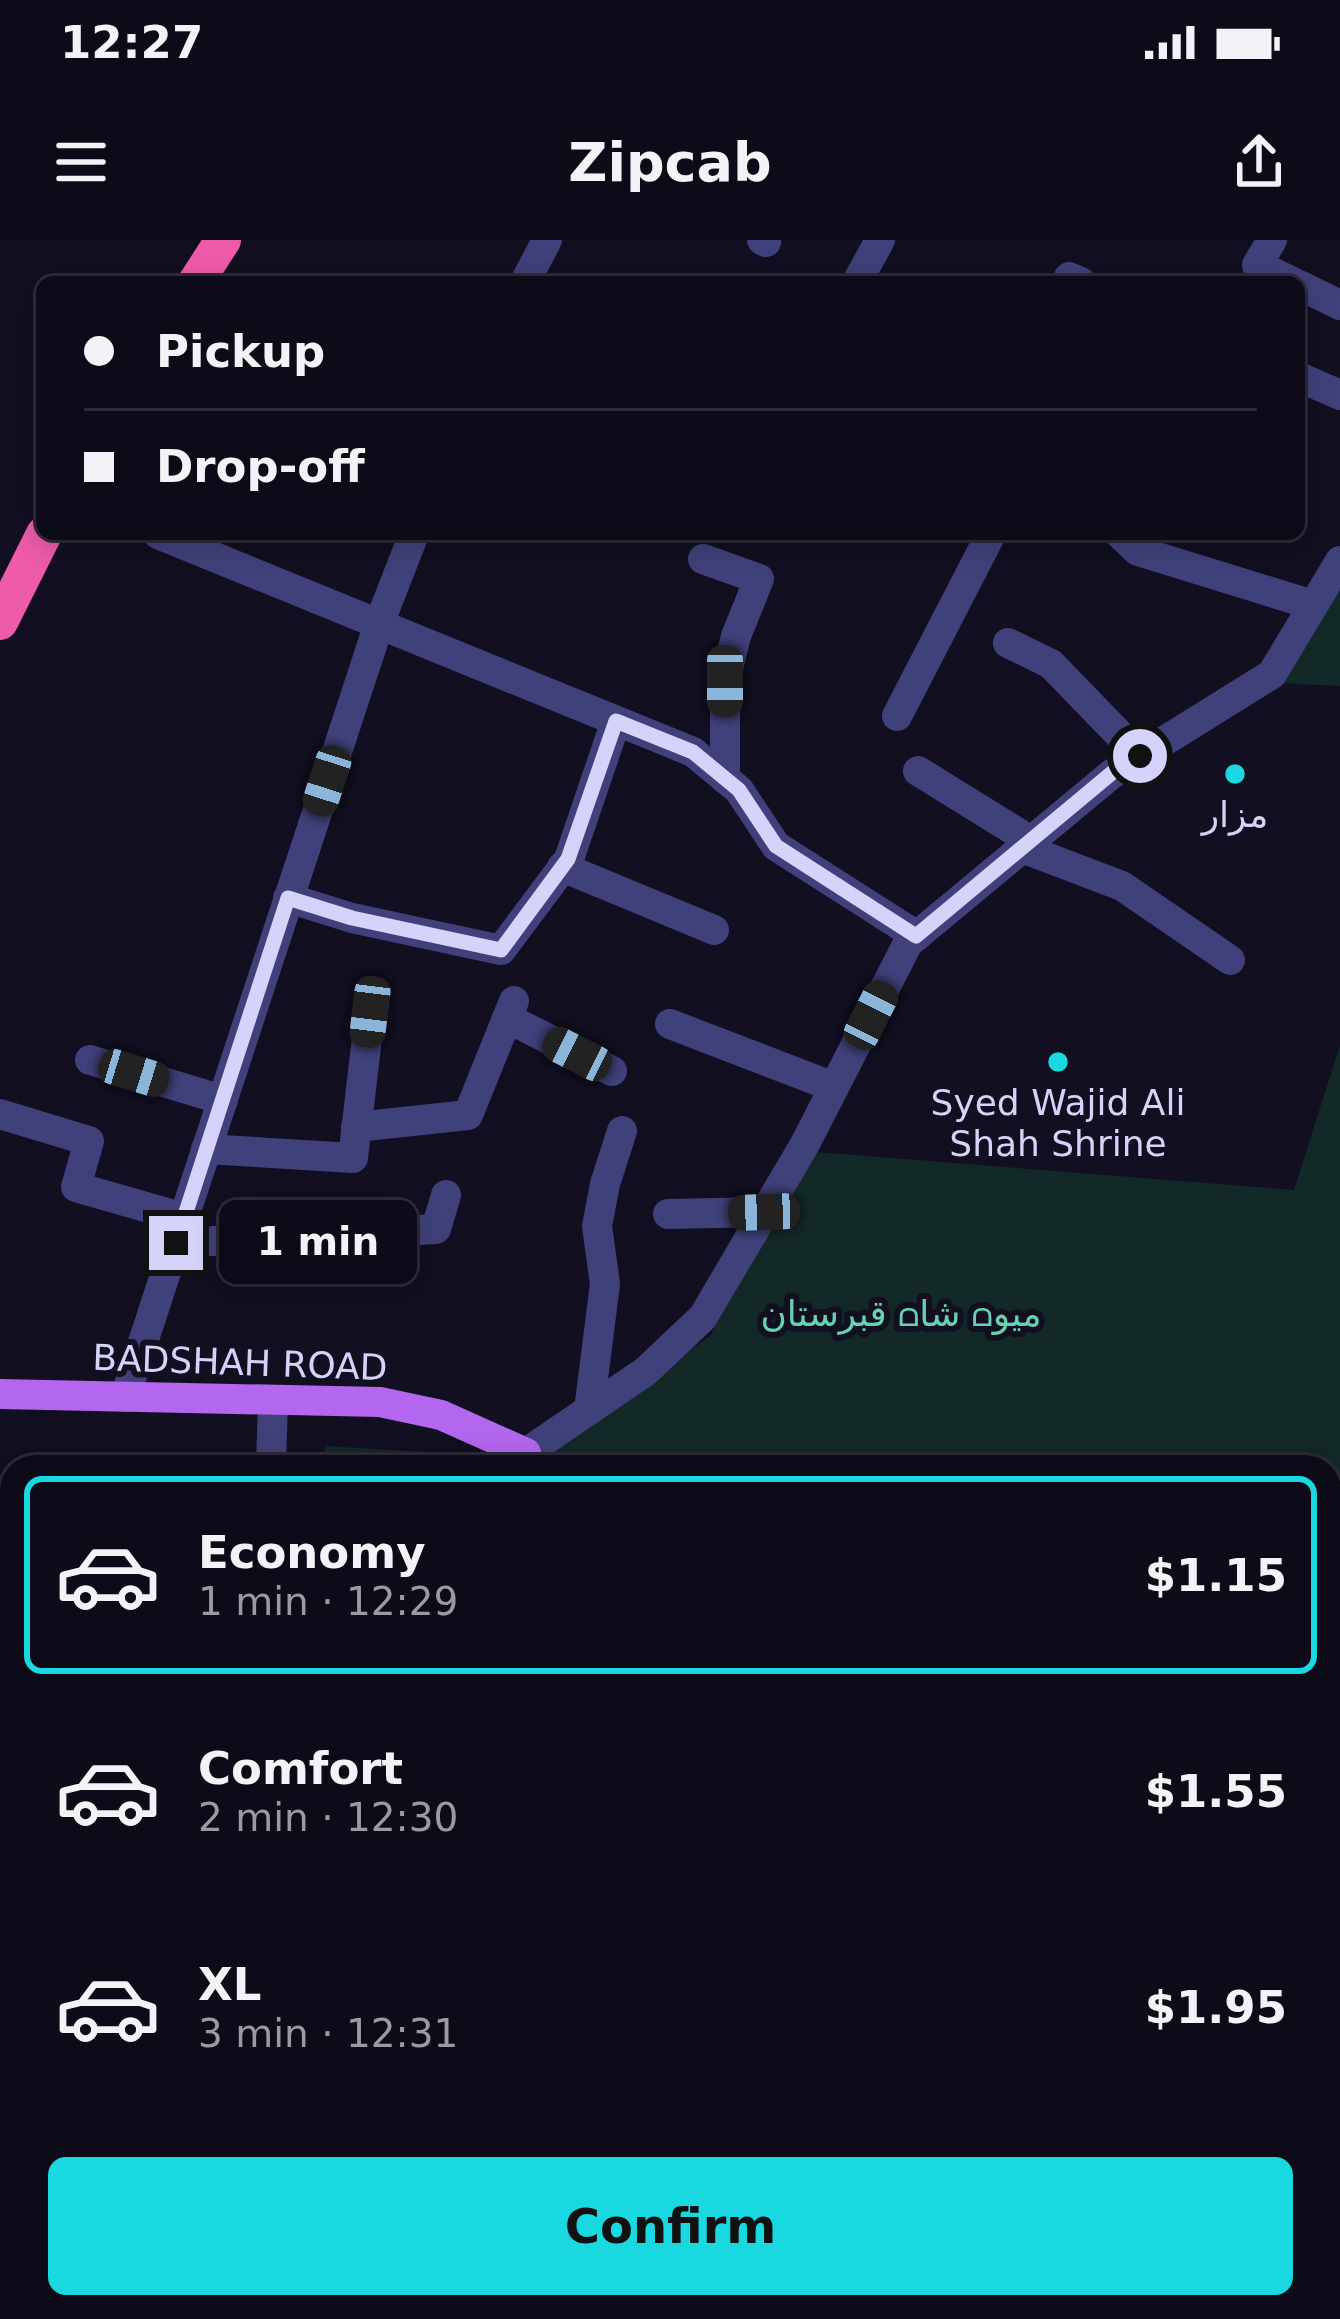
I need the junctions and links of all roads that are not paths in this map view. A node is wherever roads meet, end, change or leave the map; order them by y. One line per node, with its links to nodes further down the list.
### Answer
1 (223, 240): 5 (highway)
2 (547, 240): 6 (street)
3 (880, 240): 7 (street)
4 (1272, 240): 8 (street)
5 (200, 276)
6 (528, 276)
7 (860, 276)
8 (1280, 276)
9 (1305, 288): 10 (street)
10 (1340, 305)
11 (1305, 380): 12 (street)
12 (1340, 395)
13 (41, 540): 21 (highway)
14 (173, 540): 22 (street)
15 (412, 540): 22 (street)
16 (988, 540): 24 (street)
17 (1126, 540): 20 (street)
18 (703, 560): 28 (street)
19 (1340, 561): 20 (street)
20 (1313, 605): 26 (street)
21 (0, 622)
22 (379, 624): 25 (street); 31 (street)
23 (1008, 643): 26 (street)
24 (897, 716)
25 (616, 721): 28 (street); 30 (street)
26 (1140, 756): 29 (street)
27 (918, 771): 29 (street)
28 (725, 779): 33 (street)
29 (1027, 844): 33 (street); 34 (street)
30 (562, 867): 31 (street); 32 (street)
31 (288, 898): 40 (street)
32 (714, 930)
33 (916, 936): 39 (street)
34 (1231, 960)
35 (370, 1012): 42 (street)
36 (670, 1024): 39 (street)
37 (90, 1060): 40 (street)
38 (612, 1071): 42 (street)
39 (834, 1087): 46 (street)
40 (223, 1100): 44 (street)
41 (0, 1114): 48 (street)
42 (356, 1127): 44 (street)
43 (622, 1131): 52 (street)
44 (206, 1149): 48 (street)
45 (446, 1195): 48 (street)
46 (764, 1212): 47 (street); 52 (street)
47 (668, 1214)
48 (180, 1230): 50 (street)
49 (0, 1394): 50 (main road, BADSHAH ROAD)
50 (125, 1396): 51 (main road, BADSHAH ROAD)
51 (273, 1400): 53 (street); 54 (main road, BADSHAH ROAD)
52 (589, 1410): 55 (street)
53 (271, 1455)
54 (517, 1455)
55 (533, 1455)

